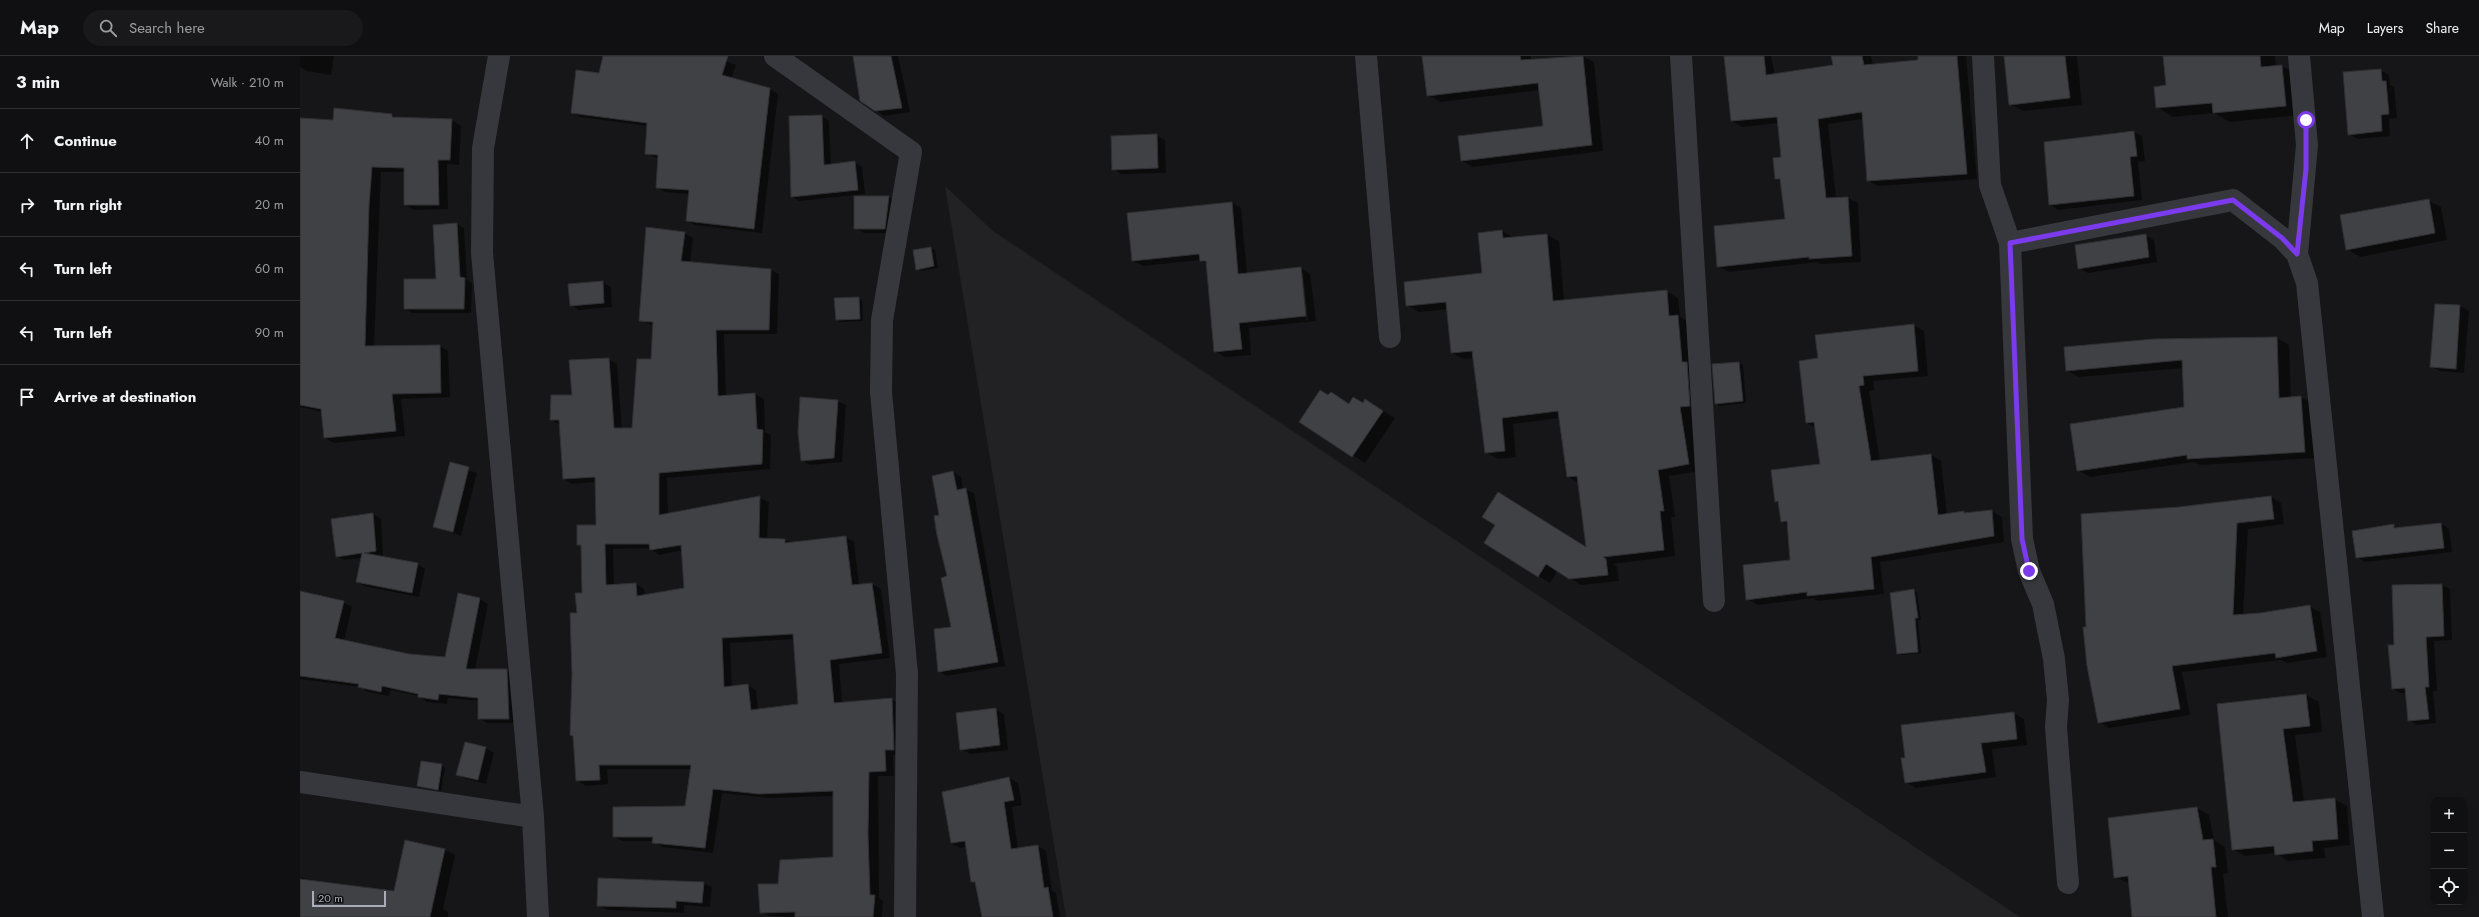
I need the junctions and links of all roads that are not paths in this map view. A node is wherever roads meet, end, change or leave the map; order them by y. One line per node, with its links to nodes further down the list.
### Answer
1 (498, 56): 12 (street)
2 (775, 56): 15 (street)
3 (1366, 56): 9 (street)
4 (1681, 56): 10 (street)
5 (1983, 56): 7 (street)
6 (2299, 56): 8 (street)
7 (2010, 243): 8 (street); 13 (street)
8 (2297, 254): 16 (street)
9 (1390, 337)
10 (1714, 601)
11 (300, 782): 12 (street)
12 (533, 817): 14 (street)
13 (2068, 883)
14 (538, 917)
15 (905, 917)
16 (2373, 917)

